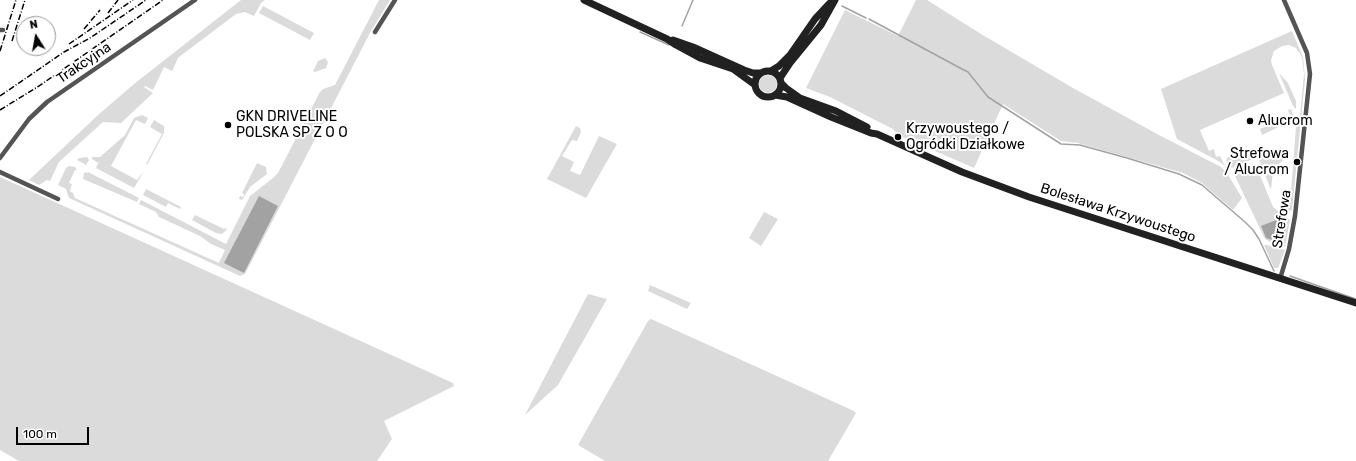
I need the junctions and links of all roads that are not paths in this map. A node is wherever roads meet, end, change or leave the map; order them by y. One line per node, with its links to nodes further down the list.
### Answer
1 (195, 0): 14 (street, Trakcyjna)
2 (395, 0): 6 (street)
3 (584, 0): 7 (main road)
4 (834, 0): 8 (main road); 10 (main road)
5 (1284, 0): 17 (street, Strefowa)
6 (375, 32)
7 (667, 39): 9 (main road); 11 (main road)
8 (771, 71): 9 (main road); 10 (main road)
9 (761, 73): 11 (main road)
10 (781, 81): 12 (main road); 13 (main road, Bolesława Krzywoustego)
11 (755, 85): 12 (main road)
12 (776, 95): 13 (main road, Bolesława Krzywoustego)
13 (877, 134): 17 (main road, Bolesława Krzywoustego)
14 (0, 158)
15 (0, 172): 16 (street)
16 (58, 198)
17 (1280, 279): 18 (main road, Bolesława Krzywoustego)
18 (1356, 303)

